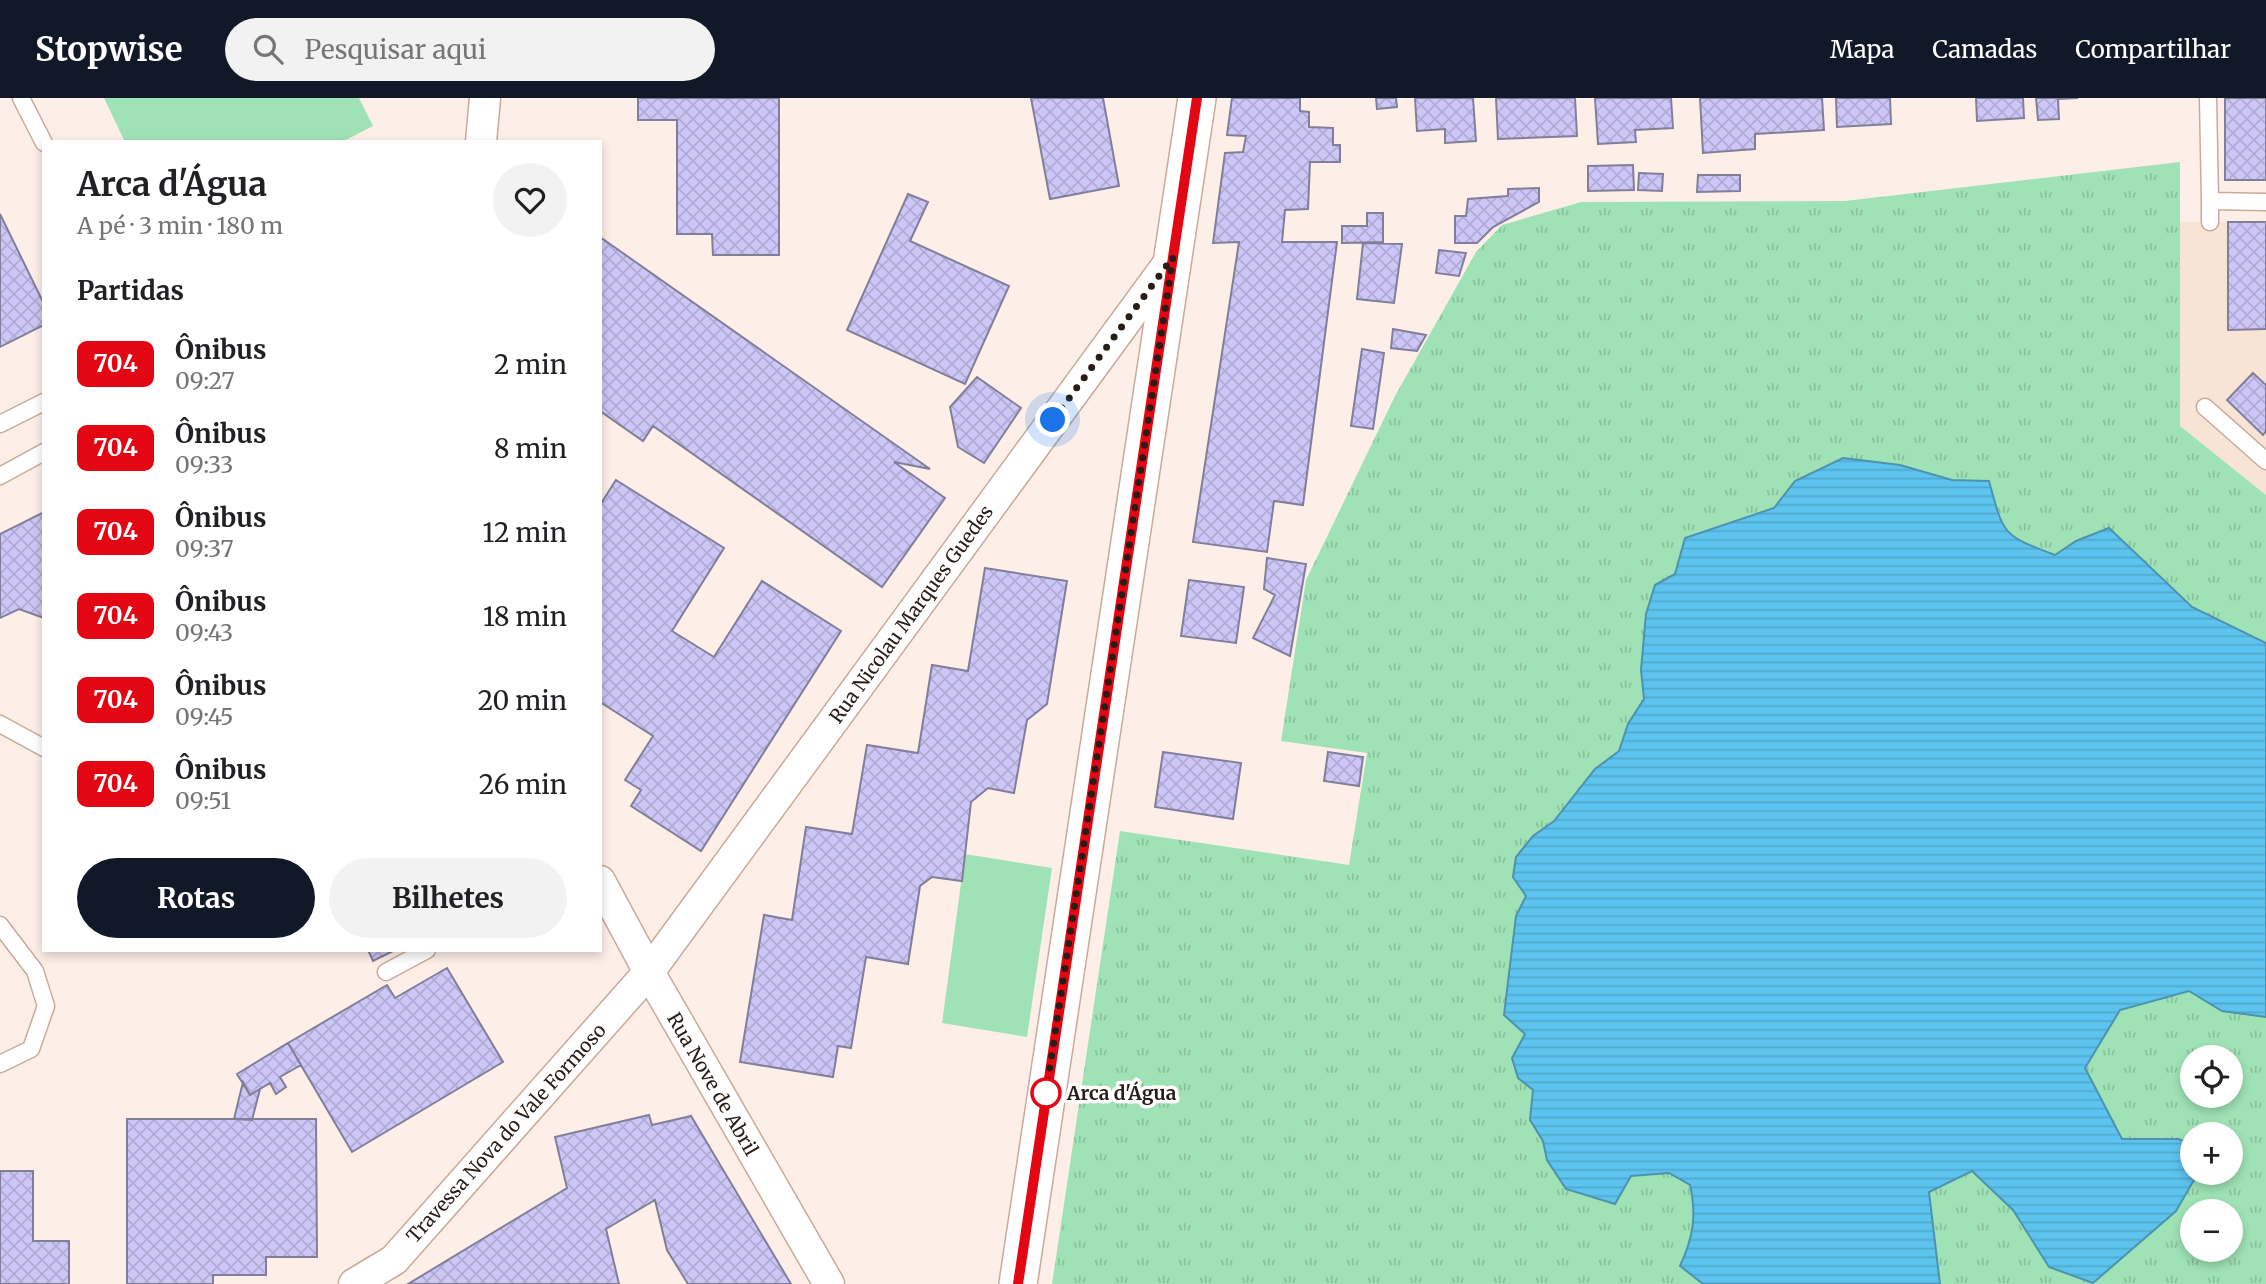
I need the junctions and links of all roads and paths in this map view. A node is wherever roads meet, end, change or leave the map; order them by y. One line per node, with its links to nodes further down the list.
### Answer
1 (21, 98): 5 (lane)
2 (485, 98): 6 (street)
3 (1196, 98): 10 (street)
4 (2208, 98): 7 (lane)
5 (42, 140)
6 (481, 140)
7 (2210, 201): 8 (lane); 9 (lane)
8 (2266, 202)
9 (2210, 222)
10 (1173, 257): 23 (street, Rua Nicolau Marques Guedes); 27 (street)
11 (42, 403): 13 (lane)
12 (2205, 407): 15 (lane)
13 (0, 424)
14 (42, 453): 16 (lane)
15 (2266, 460)
16 (0, 476)
17 (0, 724): 18 (lane)
18 (42, 747)
19 (602, 885): 23 (street, Rua Nove de Abril)
20 (2, 932): 24 (lane)
21 (423, 952): 22 (lane)
22 (386, 972)
23 (649, 972): 25 (street, Travessa Nova do Vale Formoso); 26 (street, Rua Nove de Abril)
24 (0, 1064)
25 (354, 1284)
26 (829, 1284)
27 (1018, 1284)

